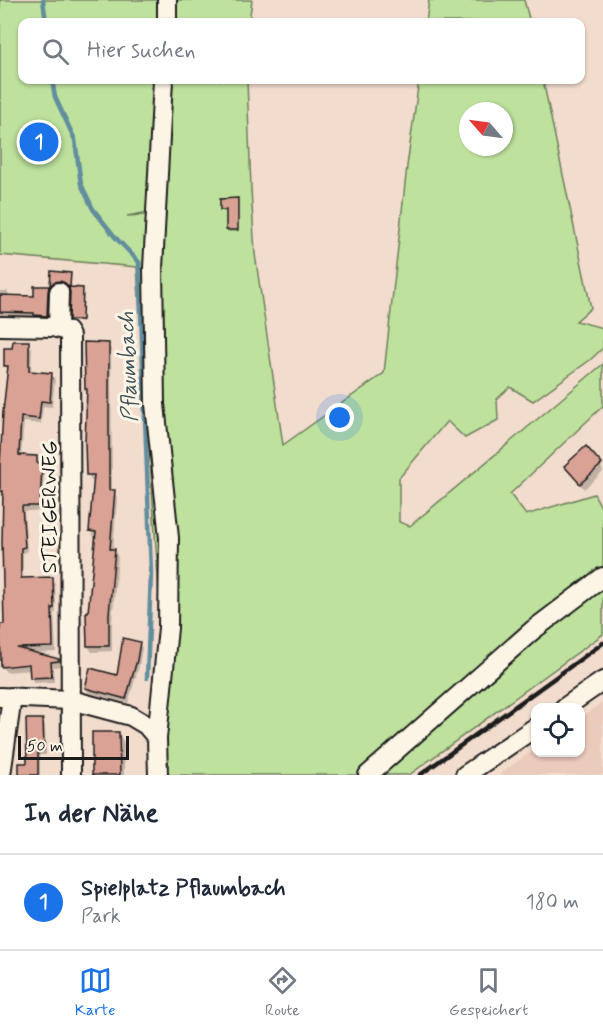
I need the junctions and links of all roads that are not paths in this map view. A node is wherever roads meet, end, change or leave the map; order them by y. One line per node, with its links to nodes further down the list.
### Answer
1 (167, 0): 2 (street)
2 (167, 18)
3 (163, 84): 13 (street)
4 (59, 292): 6 (street)
5 (0, 326): 6 (street)
6 (56, 327): 10 (street, STEIGERWEG)
7 (603, 577): 17 (street)
8 (603, 681): 11 (street)
9 (6, 697): 10 (street); 14 (street)
10 (71, 699): 13 (street); 15 (street)
11 (571, 703)
12 (531, 730): 18 (street)
13 (157, 738): 16 (street)
14 (1, 775)
15 (71, 775)
16 (158, 775)
17 (368, 775)
18 (465, 775)

